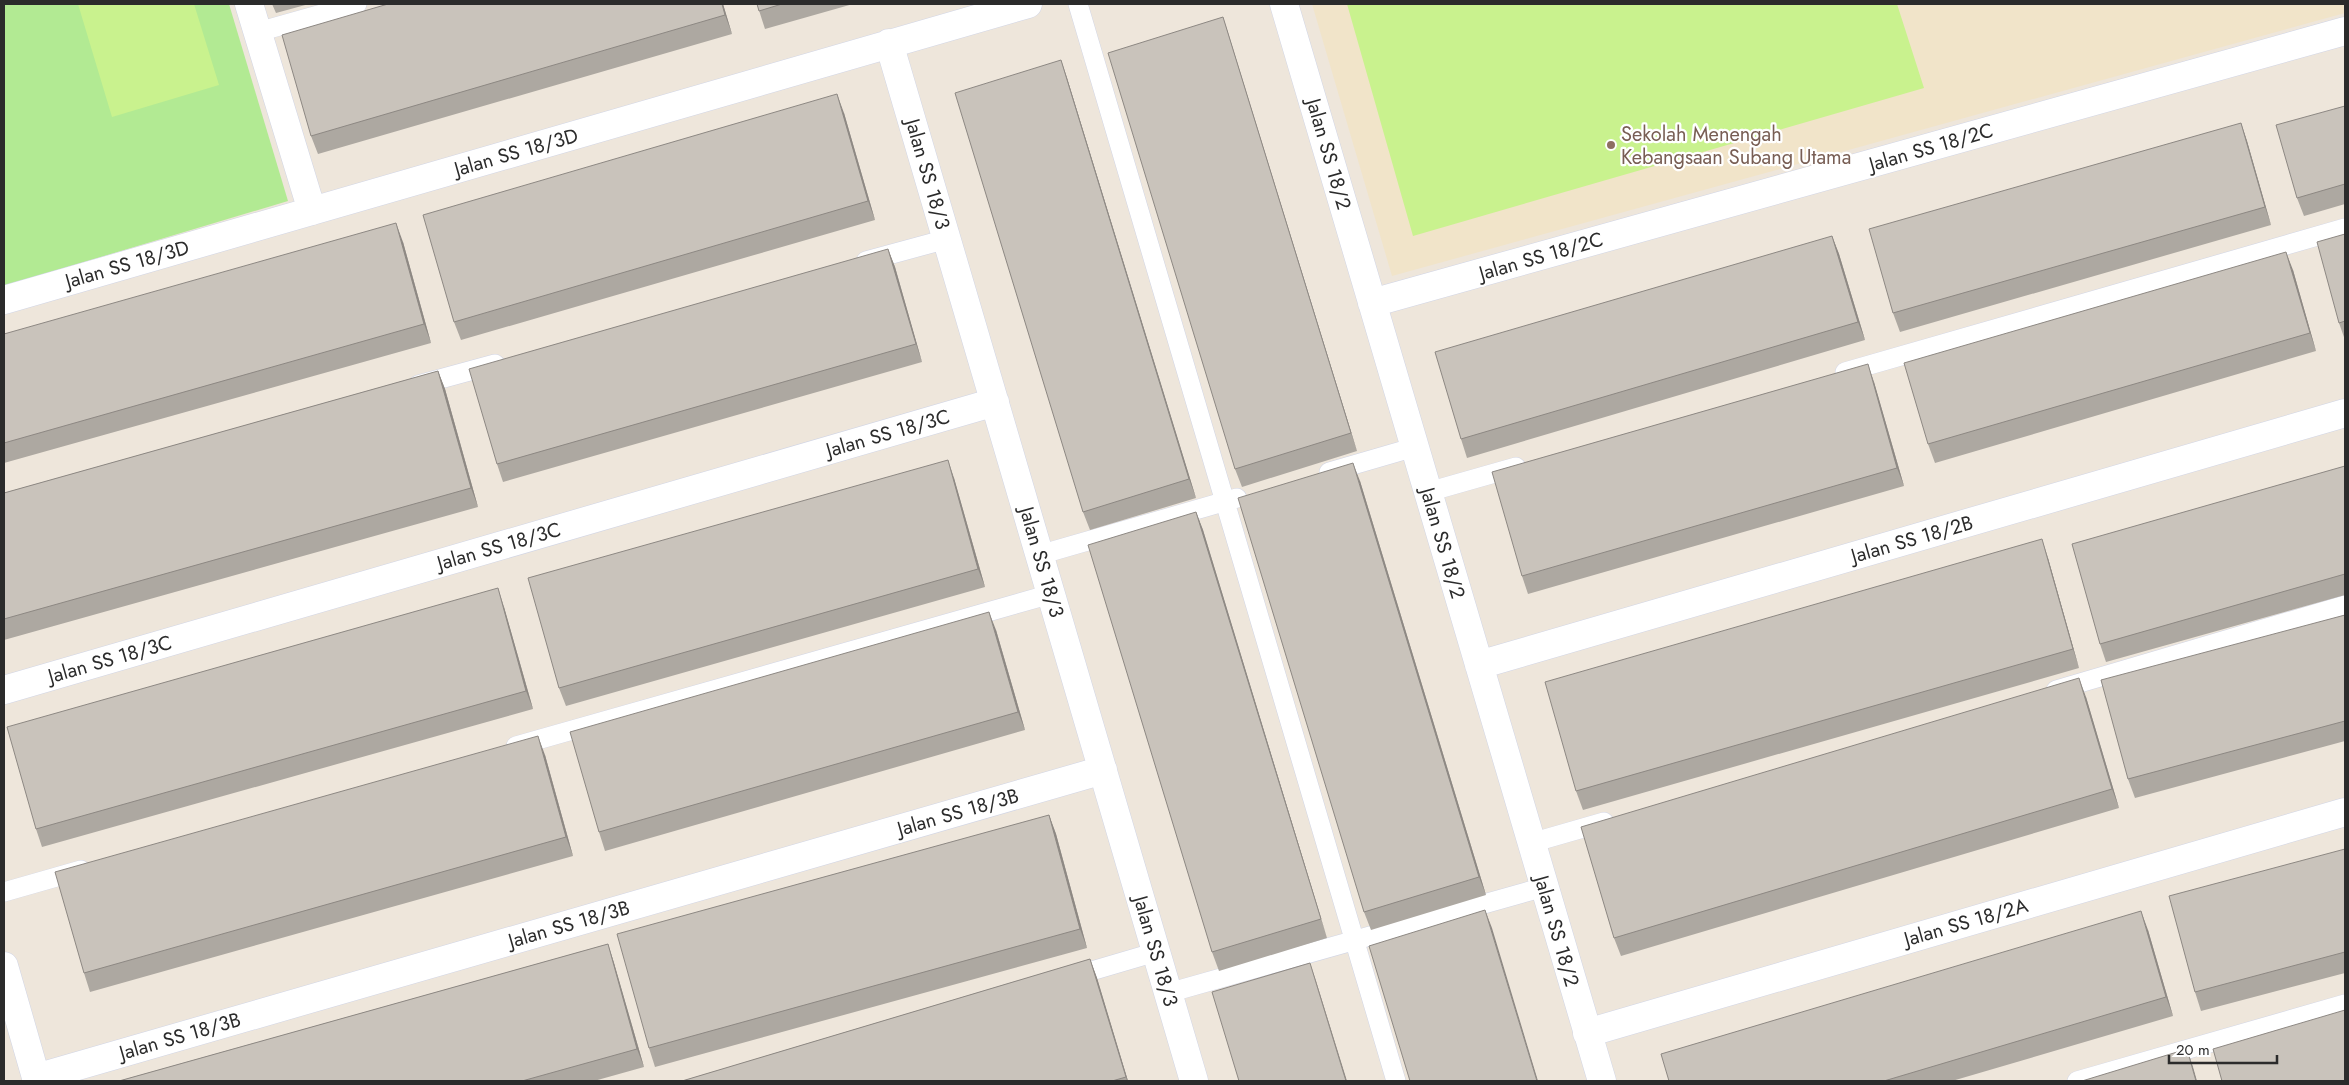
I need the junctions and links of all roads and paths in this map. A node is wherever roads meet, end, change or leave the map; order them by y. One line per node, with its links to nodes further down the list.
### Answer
1 (249, 4): 7 (street)
2 (357, 4): 7 (lane)
3 (1028, 4): 8 (street, Jalan SS 18/3D)
4 (1078, 4): 25 (lane)
5 (1284, 4): 14 (street, Jalan SS 18/2)
6 (2345, 31): 14 (street, Jalan SS 18/2C)
7 (258, 32): 9 (street)
8 (890, 44): 9 (street, Jalan SS 18/3D); 11 (street, Jalan SS 18/3)
9 (312, 211): 13 (street, Jalan SS 18/3D)
10 (2345, 228): 16 (lane)
11 (947, 239): 12 (lane); 18 (street, Jalan SS 18/3)
12 (850, 265)
13 (4, 300)
14 (1372, 303): 20 (street, Jalan SS 18/2)
15 (514, 359): 17 (lane)
16 (1829, 377)
17 (398, 391)
18 (995, 402): 26 (street, Jalan SS 18/3); 30 (street, Jalan SS 18/3C)
19 (2345, 413): 29 (street, Jalan SS 18/2B)
20 (1415, 447): 22 (lane); 23 (street, Jalan SS 18/2)
21 (1533, 462): 23 (lane)
22 (1310, 477)
23 (1428, 492): 29 (street, Jalan SS 18/2)
24 (1253, 494): 25 (lane)
25 (1225, 502): 26 (lane); 40 (lane)
26 (1039, 555): 27 (street, Jalan SS 18/3)
27 (1051, 594): 32 (lane); 33 (street, Jalan SS 18/3)
28 (2345, 605): 31 (lane)
29 (1479, 665): 36 (street, Jalan SS 18/2)
30 (4, 690)
31 (2039, 695)
32 (503, 750)
33 (1103, 770): 41 (street, Jalan SS 18/3); 47 (street, Jalan SS 18/3B)
34 (2345, 812): 46 (street, Jalan SS 18/2A)
35 (1617, 818): 36 (lane)
36 (1531, 843): 38 (street, Jalan SS 18/2)
37 (100, 865): 39 (lane)
38 (1544, 886): 40 (lane); 46 (street, Jalan SS 18/2)
39 (4, 892)
40 (1355, 941): 44 (lane); 49 (lane)
41 (1156, 952): 43 (lane); 44 (street, Jalan SS 18/3)
42 (4, 966): 47 (street)
43 (1053, 982)
44 (1168, 993): 48 (street, Jalan SS 18/3)
45 (2345, 1004): 51 (lane)
46 (1587, 1033): 50 (street, Jalan SS 18/2)
47 (36, 1080)
48 (1194, 1081)
49 (1396, 1081)
50 (1602, 1081)
51 (2077, 1081)

